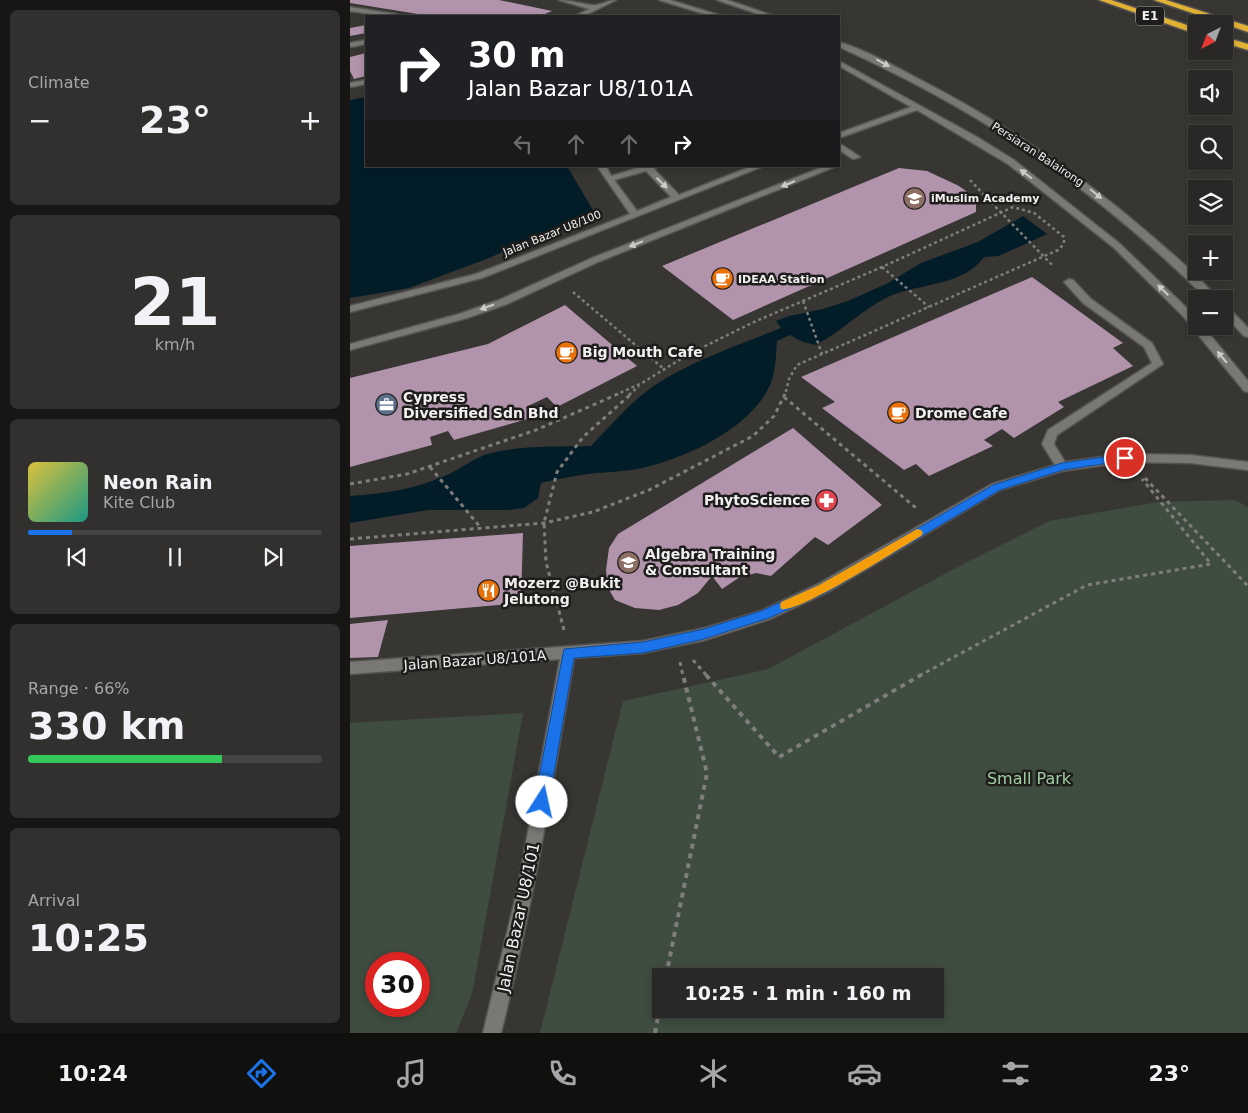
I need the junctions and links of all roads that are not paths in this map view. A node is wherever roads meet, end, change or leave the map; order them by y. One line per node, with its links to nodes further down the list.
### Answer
1 (562, 0): 7 (street)
2 (612, 0): 7 (street)
3 (662, 0): 11 (street)
4 (720, 0): 12 (street)
5 (1103, 0): 13 (highway, E1)
6 (1158, 0): 14 (highway, E1)
7 (596, 8): 10 (street)
8 (350, 9): 9 (street)
9 (389, 15)
10 (581, 15)
11 (714, 15)
12 (767, 15)
13 (1188, 28)
14 (1248, 29)
15 (365, 42): 18 (street)
16 (1233, 43): 19 (highway)
17 (840, 44): 35 (street, Persiaran Balairong, one-way to 35)
18 (350, 45)
19 (1248, 47)
20 (840, 64): 23 (street, Persiaran Balairong)
21 (365, 82): 22 (street)
22 (351, 83)
23 (917, 107): 24 (street); 37 (street, Persiaran Balairong, one-way to 23)
24 (840, 136)
25 (840, 148): 26 (street)
26 (851, 159)
27 (602, 167): 31 (street)
28 (651, 167): 31 (street); 32 (street, one-way to 32)
29 (757, 167): 32 (street, Jalan Bazar U8/100)
30 (830, 167): 41 (street, one-way to 41)
31 (609, 179): 33 (street)
32 (676, 198): 33 (street, Jalan Bazar U8/100)
33 (635, 214): 36 (street, Jalan Bazar U8/100)
34 (1069, 282): 43 (street)
35 (1204, 290)
36 (350, 309)
37 (1188, 316)
38 (1233, 318): 39 (street)
39 (1248, 334)
40 (1204, 335): 42 (street, Persiaran Balairong, one-way to 40)
41 (350, 347)
42 (1248, 388)
43 (1062, 466): 44 (street, Jalan Bazar U8/101A); 45 (street, Jalan Bazar U8/101A)
44 (1248, 466)
45 (568, 653): 46 (street, Jalan Bazar U8/101A); 47 (street, Jalan Bazar U8/101)
46 (350, 668)
47 (492, 1033)

